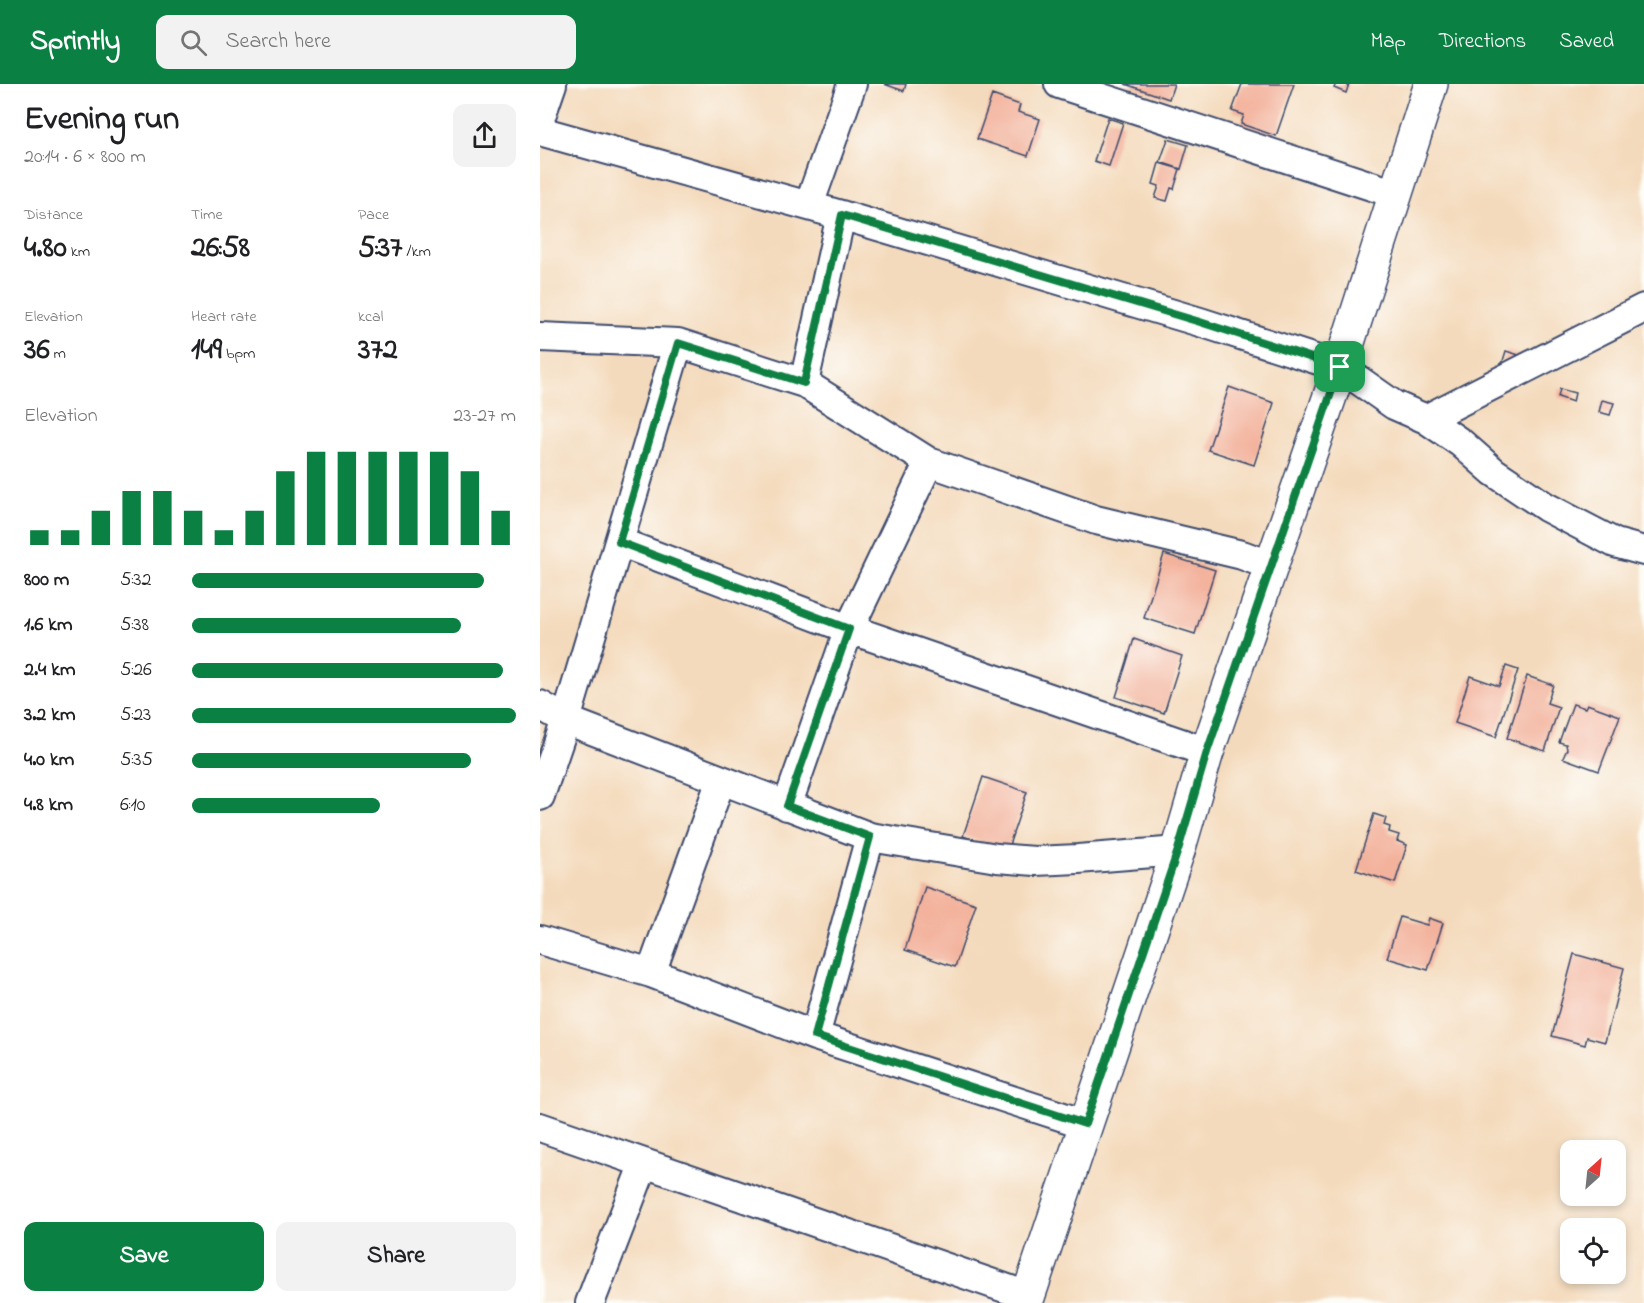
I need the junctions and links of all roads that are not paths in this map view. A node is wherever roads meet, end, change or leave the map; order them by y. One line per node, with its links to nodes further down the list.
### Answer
1 (552, 84): 5 (street)
2 (852, 84): 8 (street)
3 (1059, 84): 7 (street)
4 (1431, 84): 7 (street)
5 (540, 119)
6 (540, 131): 8 (street)
7 (1395, 194): 13 (street)
8 (809, 205): 9 (street)
9 (842, 215): 13 (street); 14 (street)
10 (1644, 308): 15 (street)
11 (540, 337): 12 (street)
12 (678, 343): 14 (street); 17 (street)
13 (1340, 367): 15 (street); 19 (street)
14 (804, 383): 16 (street)
15 (1426, 419): 18 (street)
16 (929, 462): 19 (street); 20 (street)
17 (619, 542): 20 (street); 22 (street)
18 (1644, 552)
19 (1272, 566): 23 (street)
20 (849, 629): 23 (street); 26 (street)
21 (540, 705): 22 (street)
22 (566, 720): 24 (street); 25 (street)
23 (1207, 752): 28 (street)
24 (721, 780): 26 (street); 30 (street)
25 (540, 796)
26 (787, 806): 27 (street)
27 (870, 837): 28 (street); 31 (street)
28 (1178, 850): 32 (street)
29 (540, 940): 30 (street)
30 (651, 973): 31 (street)
31 (815, 1036): 32 (street)
32 (1085, 1124): 35 (street)
33 (540, 1127): 34 (street)
34 (644, 1163): 35 (street); 36 (street)
35 (1027, 1299)
36 (590, 1303)

